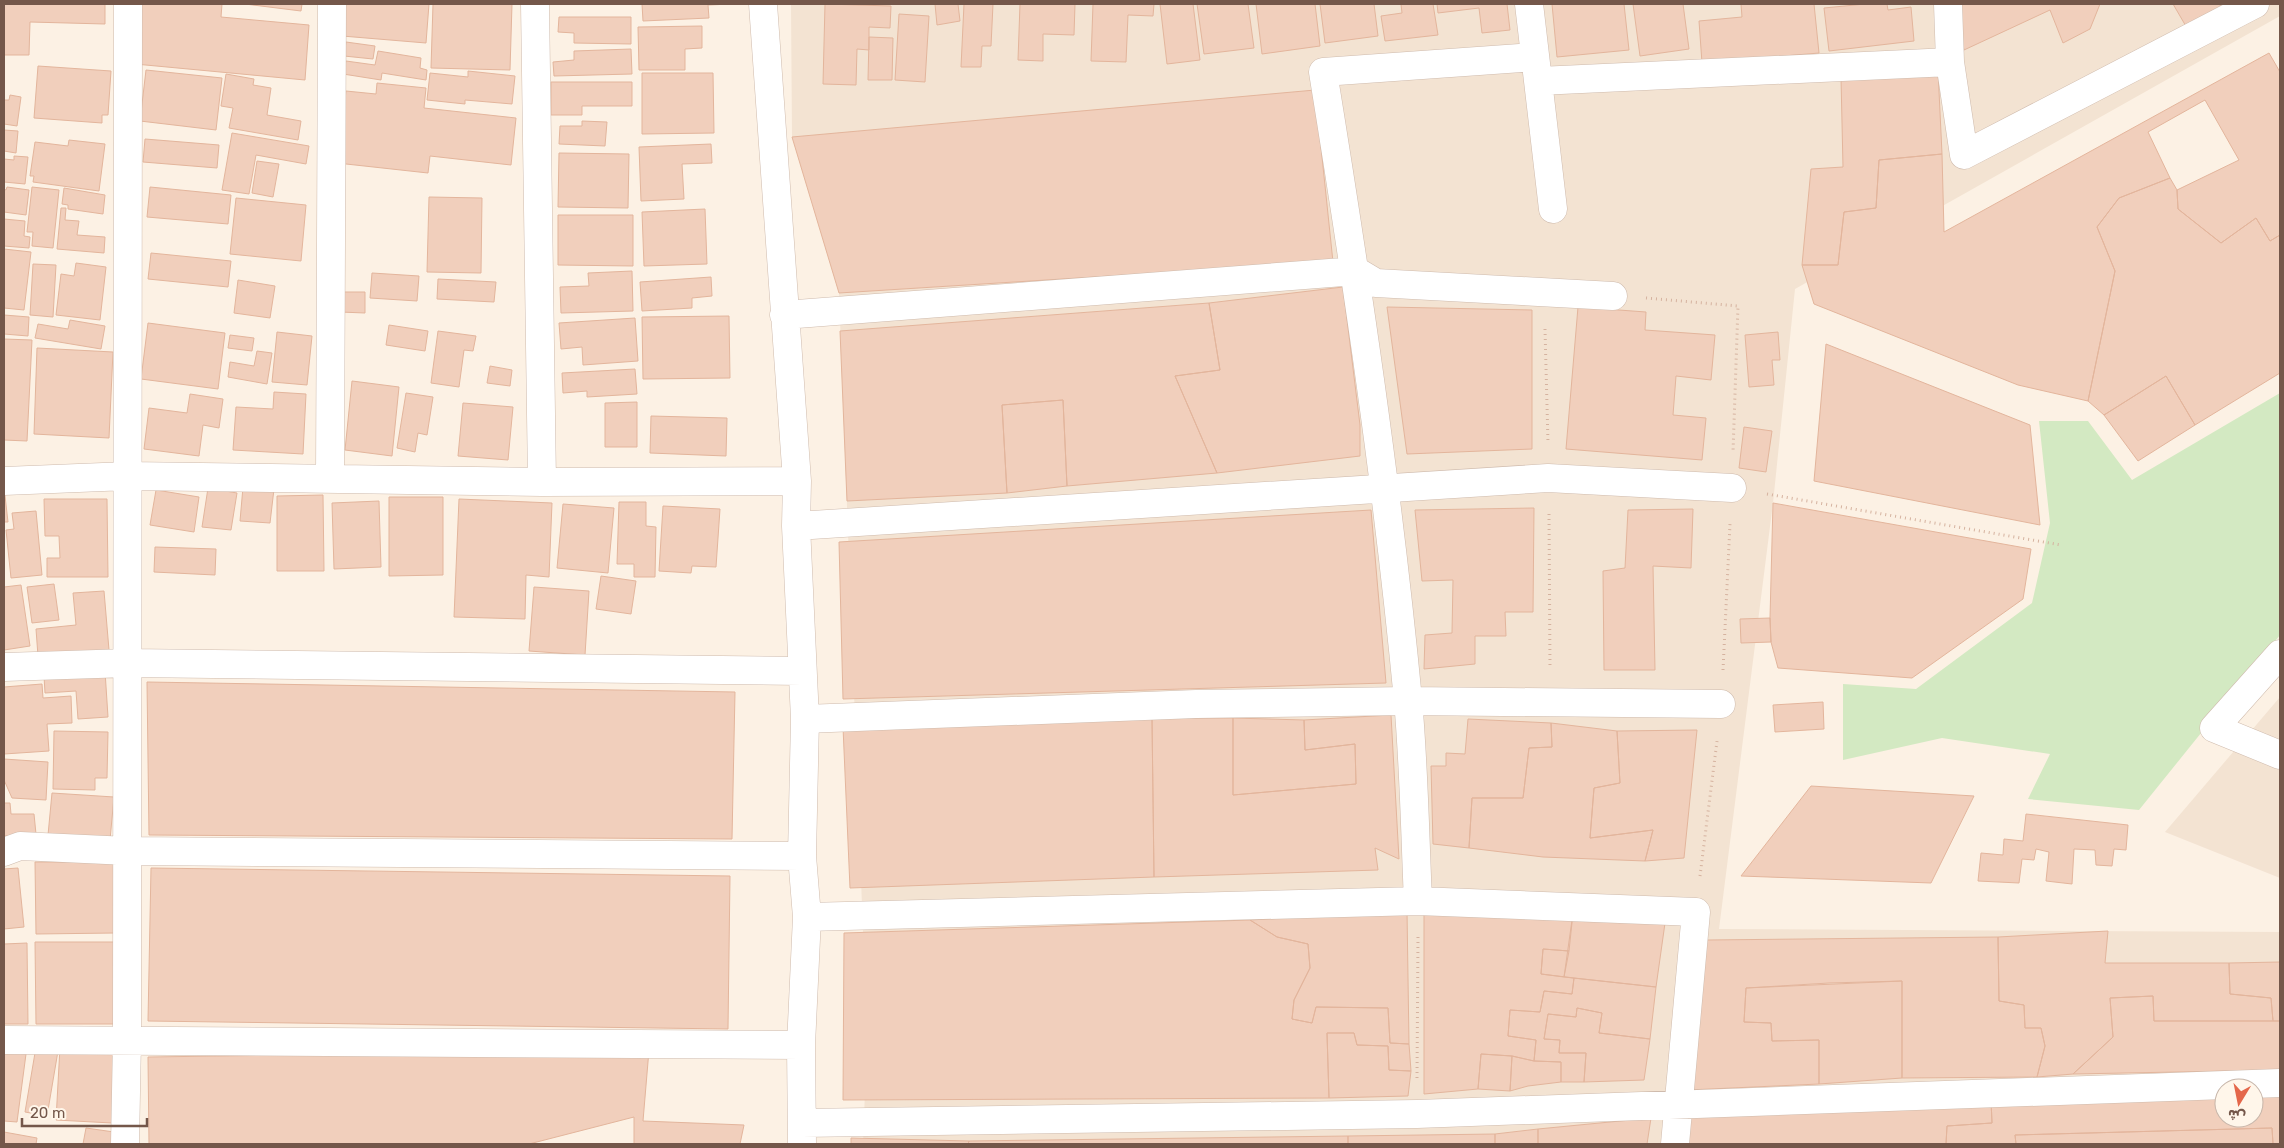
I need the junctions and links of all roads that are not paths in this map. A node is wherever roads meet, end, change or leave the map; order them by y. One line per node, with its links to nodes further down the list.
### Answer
1 (128, 4): 14 (street)
2 (332, 4): 15 (street)
3 (535, 4): 18 (street)
4 (763, 4): 13 (street)
5 (1529, 4): 9 (street)
6 (1948, 4): 8 (street)
7 (2255, 4): 8 (street)
8 (1950, 62): 9 (street)
9 (1537, 69): 10 (street); 11 (street)
10 (1553, 209)
11 (1356, 271): 12 (street); 13 (street); 20 (street)
12 (1613, 296)
13 (784, 315): 17 (street)
14 (128, 476): 15 (street); 16 (street); 23 (street)
15 (330, 479): 18 (street)
16 (4, 481)
17 (797, 481): 18 (street); 21 (street)
18 (542, 482)
19 (1732, 488): 20 (street)
20 (1384, 489): 21 (street); 26 (street)
21 (796, 526): 25 (street)
22 (2280, 654): 29 (street)
23 (128, 663): 24 (street); 25 (street); 30 (street)
24 (4, 667)
25 (802, 671): 28 (street)
26 (1408, 701): 27 (street); 28 (street); 33 (street)
27 (1721, 704)
28 (805, 719): 32 (street)
29 (2280, 755)
30 (128, 851): 31 (street); 32 (street); 36 (street)
31 (4, 852)
32 (802, 856): 34 (street)
33 (1418, 901): 34 (street); 39 (street)
34 (807, 917): 37 (street)
35 (4, 1040): 36 (street)
36 (127, 1040): 37 (street); 41 (street)
37 (802, 1045): 40 (street)
38 (2280, 1083): 39 (street)
39 (1677, 1104): 40 (street); 42 (street)
40 (802, 1134)
41 (125, 1144)
42 (1675, 1144)

